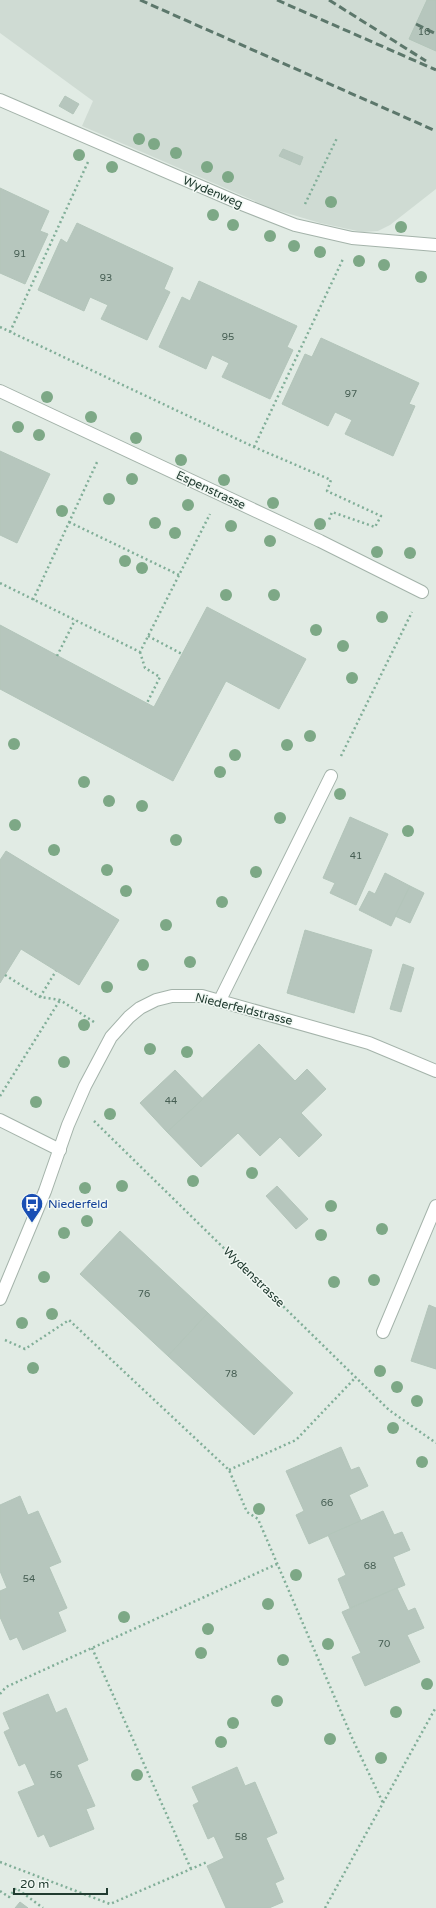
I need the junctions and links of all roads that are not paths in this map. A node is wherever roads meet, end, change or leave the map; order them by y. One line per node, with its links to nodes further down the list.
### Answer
1 (0, 100): 2 (street, Wydenweg)
2 (436, 245)
3 (0, 391): 4 (street, Espenstrasse)
4 (422, 592)
5 (331, 776): 6 (street)
6 (220, 1000): 7 (street, Niederfeldstrasse); 9 (street, Niederfeldstrasse)
7 (436, 1071)
8 (0, 1120): 9 (street)
9 (60, 1150): 11 (street, Niederfeldstrasse)
10 (436, 1206): 12 (street)
11 (0, 1299)
12 (383, 1332)

